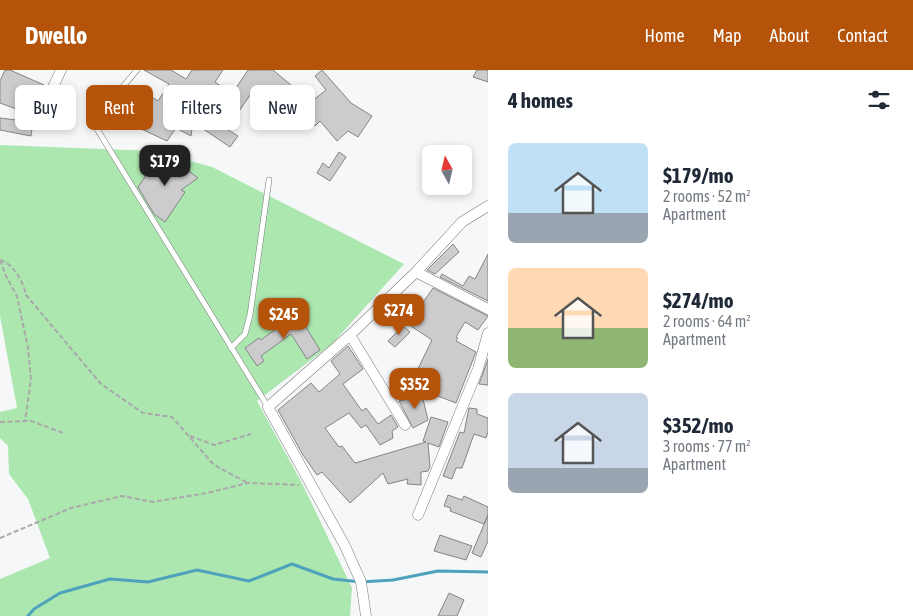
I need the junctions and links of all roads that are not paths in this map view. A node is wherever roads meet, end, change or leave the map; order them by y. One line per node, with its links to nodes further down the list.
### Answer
1 (62, 70): 3 (street)
2 (136, 70): 10 (lane)
3 (54, 85)
4 (269, 180): 10 (lane)
5 (488, 206): 6 (street)
6 (416, 272): 7 (street); 9 (street)
7 (488, 309)
8 (488, 333): 13 (street)
9 (350, 335): 11 (street); 12 (street)
10 (231, 348): 11 (lane)
11 (268, 407): 14 (street)
12 (405, 425)
13 (418, 515)
14 (366, 616)

